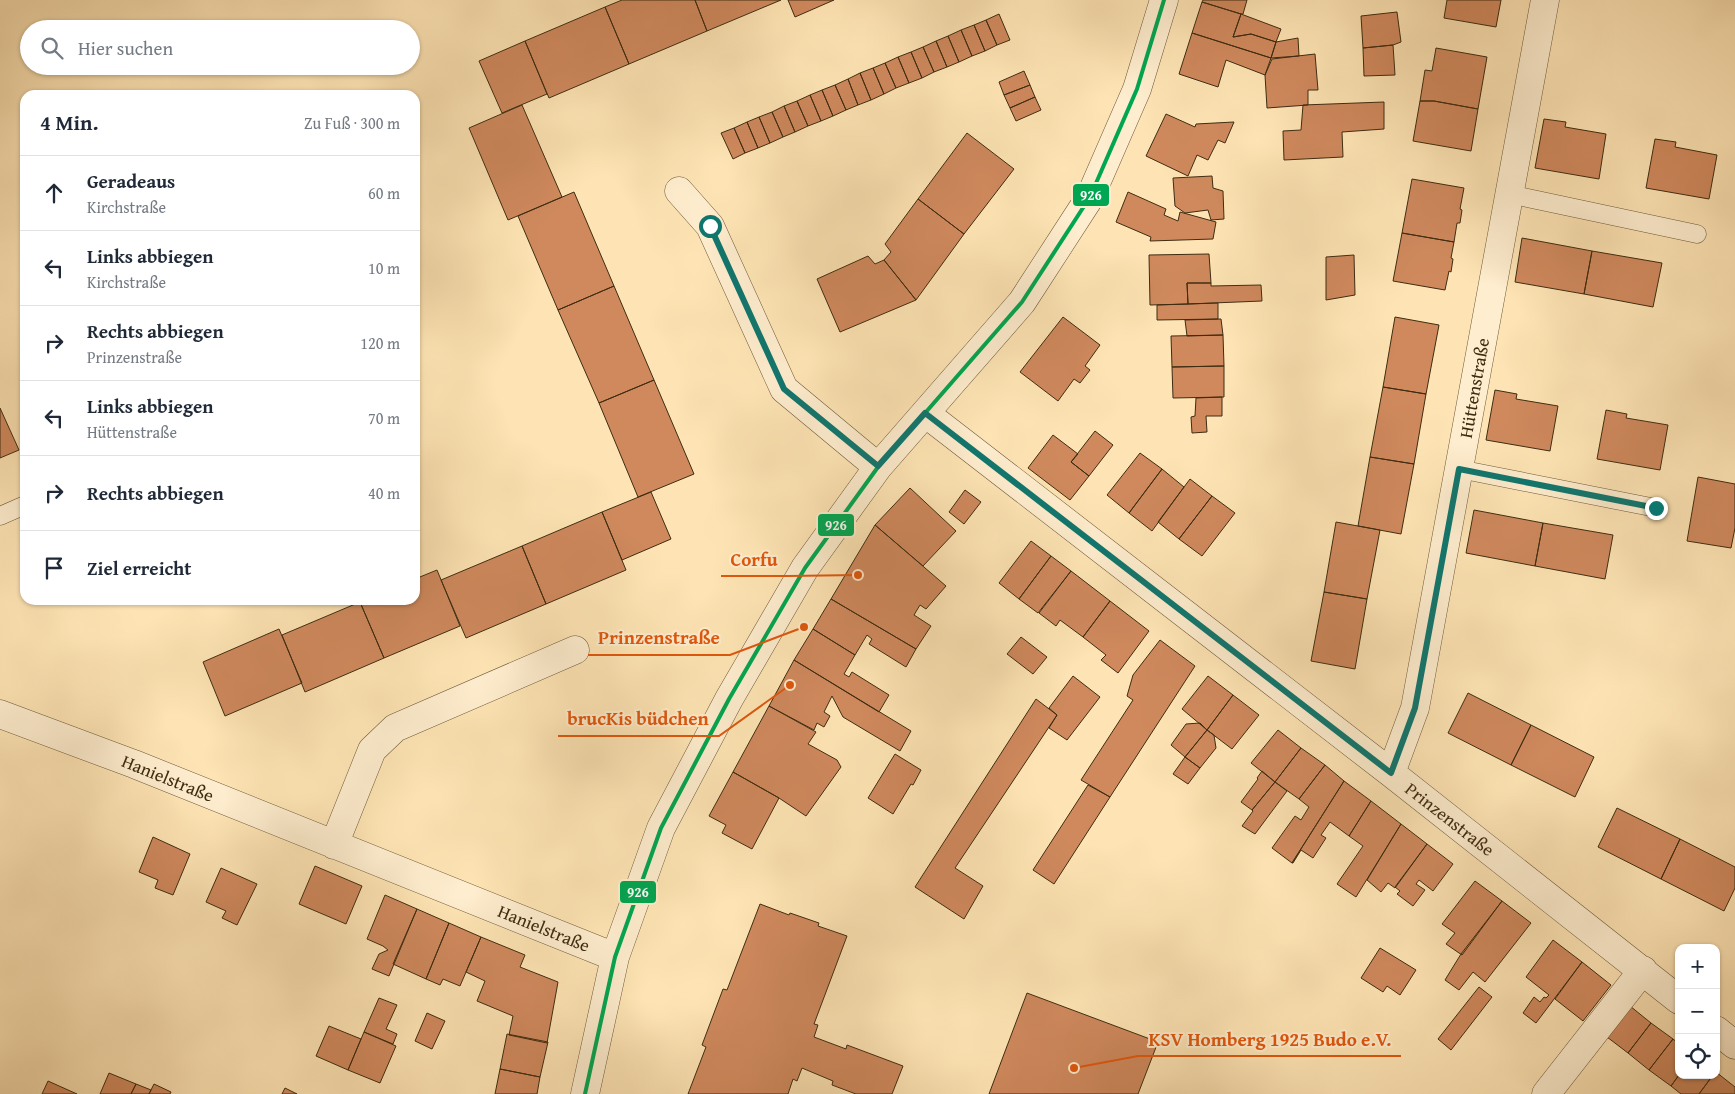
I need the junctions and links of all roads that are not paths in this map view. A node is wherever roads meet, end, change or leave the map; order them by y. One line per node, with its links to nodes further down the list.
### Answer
1 (1164, 0): 6 (street)
2 (1545, 0): 4 (street, Hüttenstraße)
3 (679, 191): 7 (street)
4 (1509, 194): 5 (lane); 8 (street, Hüttenstraße)
5 (1697, 234)
6 (925, 413): 7 (street); 14 (street, Prinzenstraße)
7 (878, 466): 16 (street)
8 (1459, 469): 10 (lane); 14 (street, Hüttenstraße)
9 (20, 507): 11 (lane)
10 (1656, 508)
11 (0, 516)
12 (575, 650): 15 (street)
13 (0, 714): 15 (street, Hanielstraße)
14 (1391, 773): 17 (street, Prinzenstraße)
15 (334, 845): 16 (street, Hanielstraße)
16 (615, 957): 21 (street)
17 (1643, 970): 18 (street, Prinzenstraße); 22 (street)
18 (1675, 997)
19 (1720, 1033): 20 (street)
20 (1735, 1045)
21 (585, 1094)
22 (1546, 1094)

